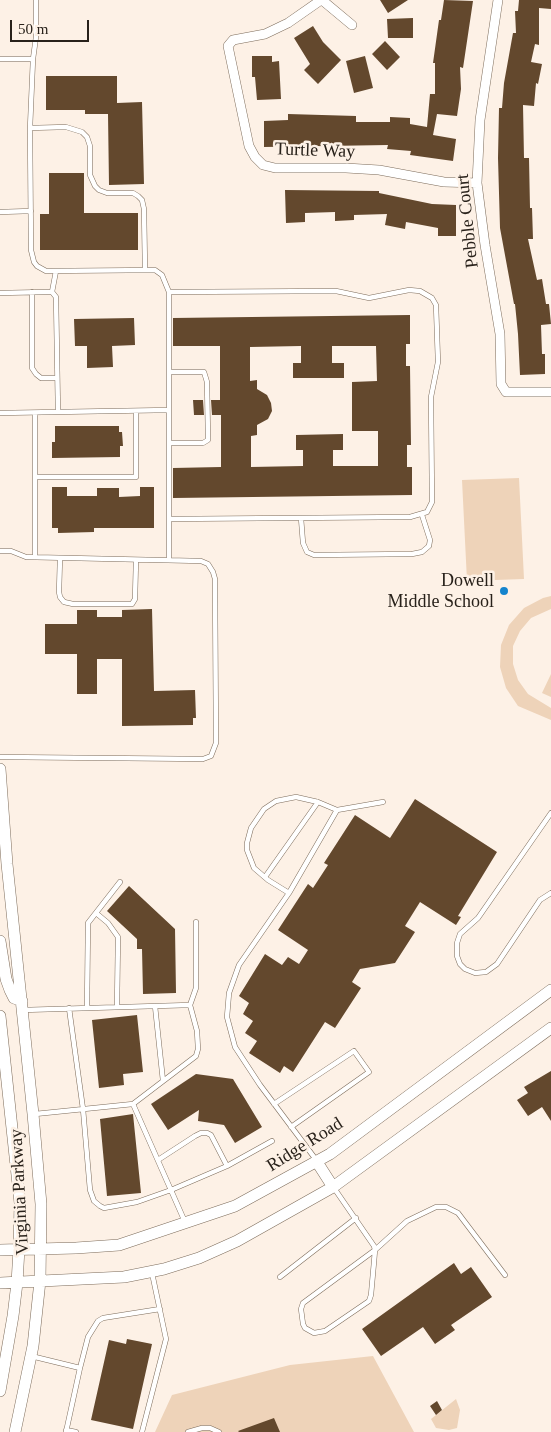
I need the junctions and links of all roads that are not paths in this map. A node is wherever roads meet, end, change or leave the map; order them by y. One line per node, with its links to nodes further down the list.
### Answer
1 (36, 0): 6 (lane)
2 (321, 0): 4 (street); 8 (street, Turtle Way)
3 (498, 0): 8 (street, Pebble Court)
4 (352, 25)
5 (0, 58): 6 (lane)
6 (33, 59): 7 (lane)
7 (30, 128): 9 (lane); 11 (lane)
8 (477, 183): 19 (street, Pebble Court)
9 (31, 211): 10 (lane); 12 (lane)
10 (0, 212)
11 (145, 269): 12 (lane); 15 (lane)
12 (56, 271): 14 (lane)
13 (32, 292): 14 (lane); 16 (lane); 18 (lane)
14 (52, 292): 18 (lane)
15 (168, 292): 17 (lane); 27 (lane)
16 (0, 293)
17 (169, 372): 20 (lane); 25 (lane)
18 (57, 378): 23 (lane)
19 (551, 392)
20 (169, 410): 21 (lane); 25 (lane)
21 (136, 411): 23 (lane); 26 (lane)
22 (35, 412): 23 (lane); 24 (lane); 26 (lane)
23 (58, 412)
24 (0, 413)
25 (169, 443): 29 (lane)
26 (35, 477): 31 (lane)
27 (422, 515): 28 (lane); 28 (lane)
28 (301, 518): 29 (lane)
29 (169, 519): 34 (lane)
30 (0, 551): 31 (lane)
31 (35, 557): 32 (lane)
32 (60, 558): 33 (lane); 33 (lane)
33 (136, 560): 34 (lane)
34 (169, 560): 35 (lane)
35 (0, 756)
36 (0, 769): 49 (main road, Virginia Parkway)
37 (318, 802): 39 (lane); 41 (lane); 41 (lane)
38 (383, 802): 39 (lane)
39 (337, 810): 43 (lane)
40 (551, 813): 44 (lane)
41 (264, 877): 43 (lane)
42 (120, 882): 45 (lane)
43 (289, 893): 59 (lane)
44 (551, 893)
45 (96, 913): 52 (lane); 54 (lane)
46 (196, 922): 50 (lane)
47 (0, 941): 49 (main road)
48 (551, 990): 65 (main road, Ridge Road)
49 (22, 1005): 53 (lane); 61 (main road, Virginia Parkway)
50 (190, 1005): 51 (lane); 57 (lane)
51 (155, 1006): 52 (lane); 57 (lane)
52 (118, 1007): 54 (lane)
53 (69, 1008): 54 (lane); 60 (lane)
54 (87, 1008)
55 (0, 1016): 71 (main road, Virginia Parkway)
56 (551, 1028): 67 (main road)
57 (163, 1081): 58 (lane)
58 (133, 1104): 60 (lane); 64 (lane)
59 (274, 1104): 62 (lane); 62 (lane)
60 (82, 1109): 61 (lane); 68 (lane)
61 (33, 1114): 72 (main road, Virginia Parkway)
62 (291, 1127): 65 (lane)
63 (272, 1141): 66 (lane)
64 (158, 1160): 66 (lane); 68 (lane)
65 (318, 1162): 67 (main road); 70 (main road, Ridge Road)
66 (227, 1166): 68 (lane)
67 (333, 1187): 69 (lane); 75 (main road)
68 (171, 1190): 70 (lane)
69 (356, 1218): 74 (lane); 77 (lane)
70 (186, 1223): 72 (main road, Ridge Road)
71 (20, 1249): 72 (main road, Ridge Road); 73 (main road, Ridge Road); 80 (main road, Virginia Parkway)
72 (41, 1249): 78 (main road, Virginia Parkway)
73 (0, 1250)
74 (375, 1250): 74 (lane); 76 (lane)
75 (152, 1271): 78 (main road); 81 (lane)
76 (505, 1276)
77 (280, 1277)
78 (40, 1281): 80 (main road); 82 (main road, Virginia Parkway)
79 (0, 1283): 80 (main road)
80 (17, 1283): 84 (main road, Virginia Parkway)
81 (160, 1309): 83 (lane); 88 (lane)
82 (31, 1356): 83 (lane); 86 (main road, Virginia Parkway)
83 (80, 1368): 85 (lane)
84 (0, 1391)
85 (66, 1431): 87 (lane)
86 (15, 1432)
87 (76, 1432)
88 (142, 1432)
89 (188, 1432): 90 (lane)
90 (220, 1432)

